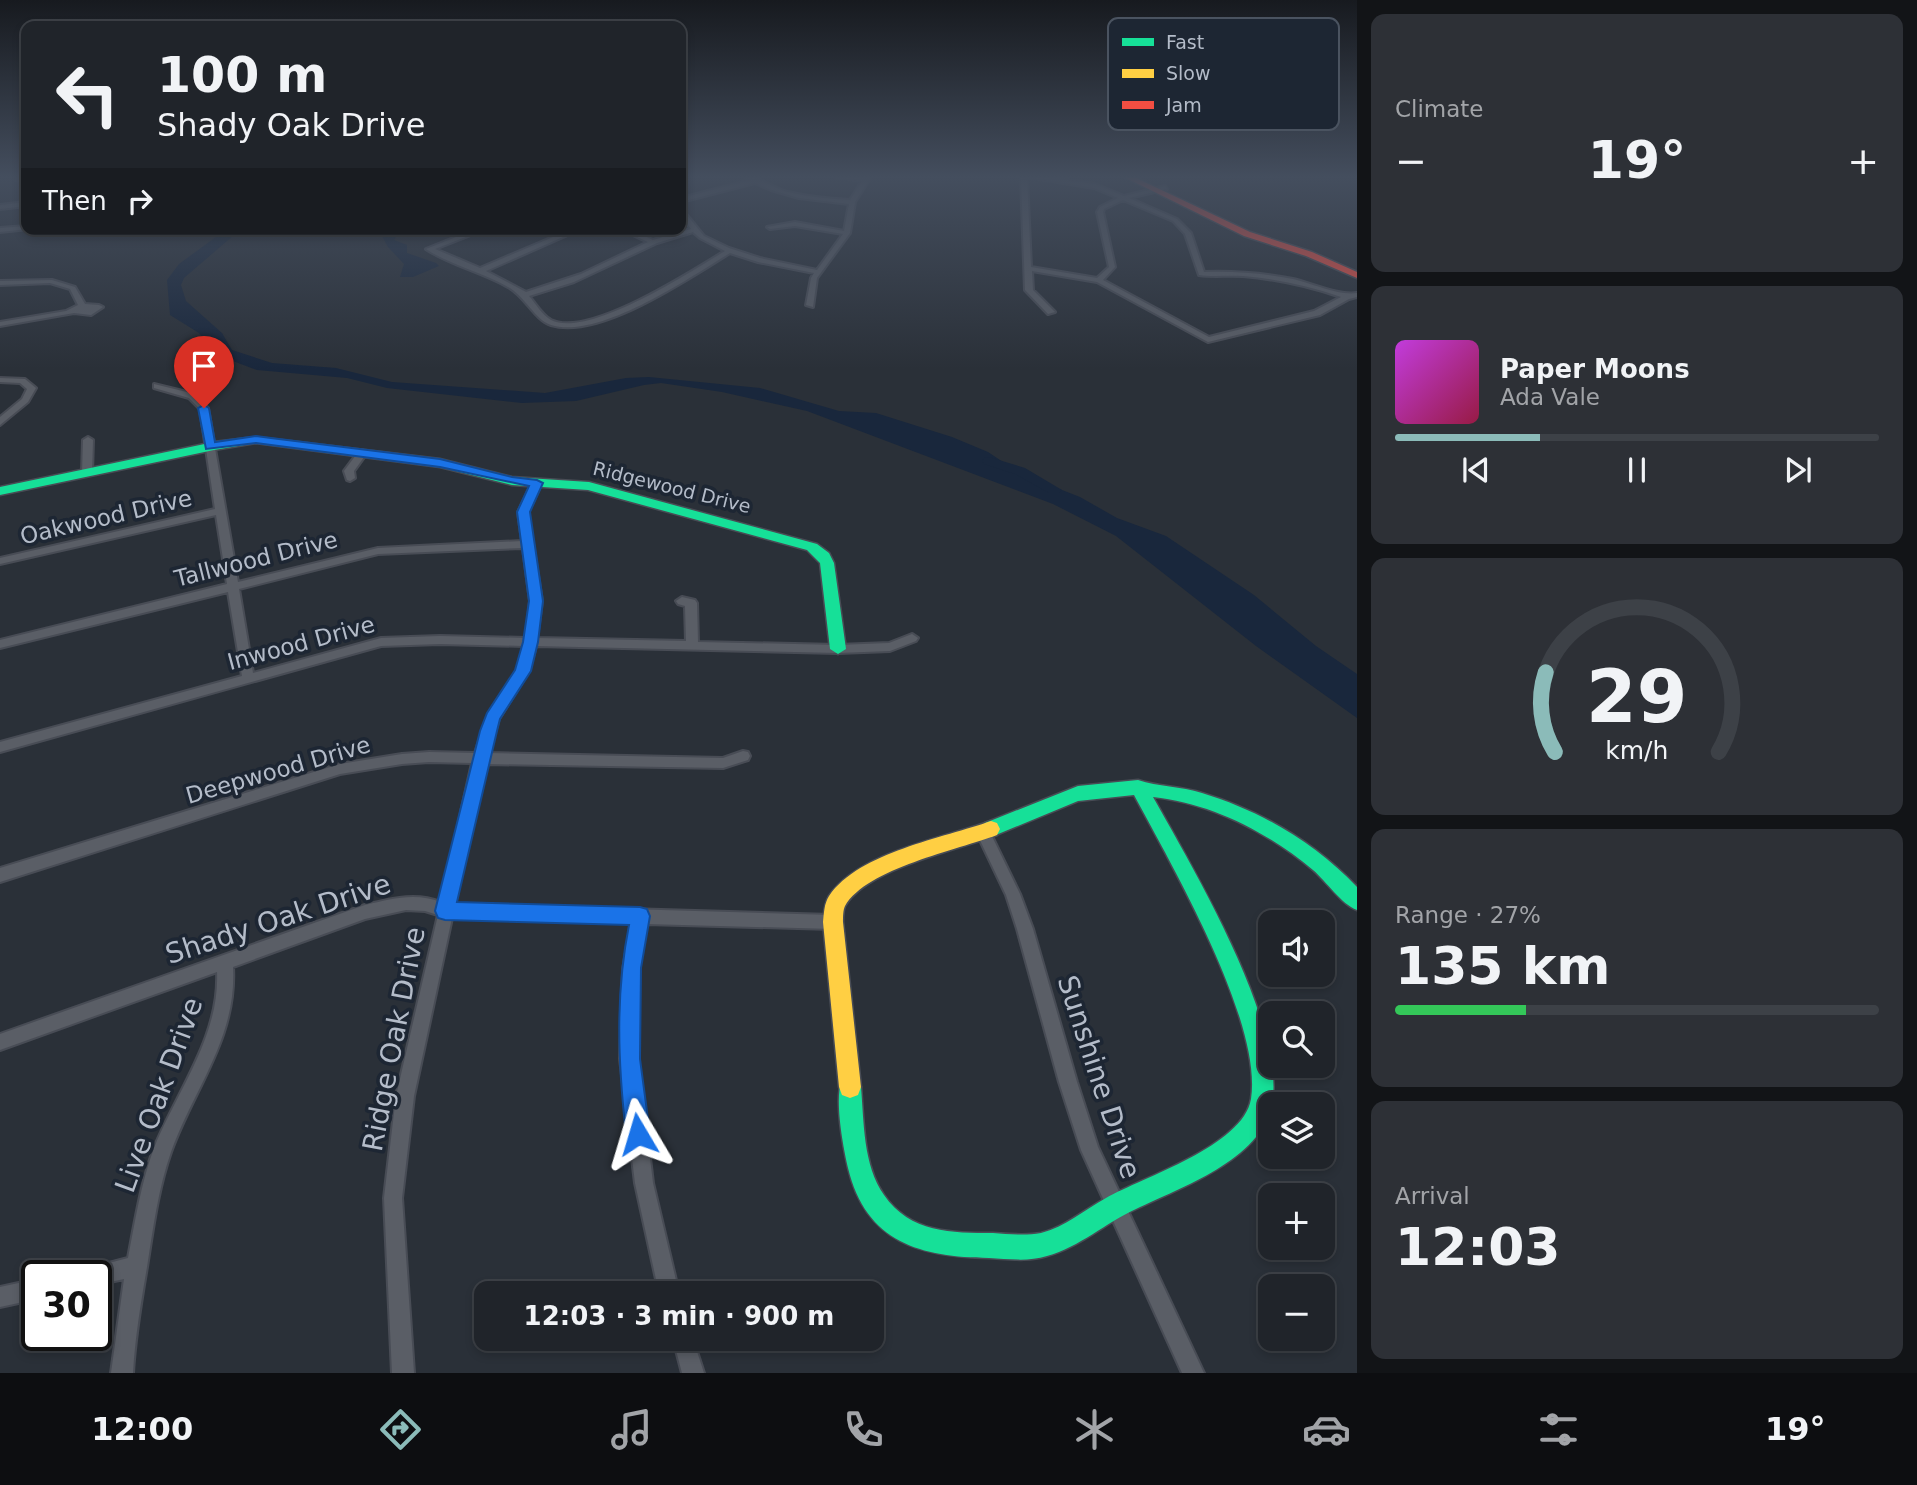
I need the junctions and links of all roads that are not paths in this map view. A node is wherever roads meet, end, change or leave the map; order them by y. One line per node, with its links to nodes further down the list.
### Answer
1 (450, 241): 12 (street)
2 (550, 241): 12 (street)
3 (650, 241): 18 (street)
4 (711, 241): 10 (street)
5 (841, 241): 13 (street)
6 (1027, 241): 11 (street)
7 (1106, 241): 15 (street)
8 (1189, 241): 19 (street)
9 (1283, 241): 14 (street)
10 (730, 250): 13 (street); 18 (street)
11 (1028, 268): 15 (street); 23 (street)
12 (479, 271): 18 (street)
13 (818, 272): 20 (street)
14 (1357, 273)
15 (1099, 280): 19 (street)
16 (0, 283): 21 (street)
17 (1357, 295): 19 (street)
18 (524, 296)
19 (1346, 297)
20 (810, 305)
21 (82, 306): 22 (street); 22 (street)
22 (74, 312): 24 (street)
23 (1051, 313)
24 (0, 324)
25 (0, 380): 27 (street)
26 (157, 386): 29 (street)
27 (0, 422)
28 (88, 440): 31 (street)
29 (210, 447): 30 (street, Ridgewood Drive); 31 (street, Ridgewood Drive); 35 (street)
30 (362, 453): 32 (street); 33 (street, Ridgewood Drive)
31 (87, 473): 34 (street, Ridgewood Drive)
32 (350, 478)
33 (537, 483): 36 (street, Ridge Oak Drive); 44 (street, Ridgewood Drive)
34 (0, 491)
35 (220, 511): 37 (street, Oakwood Drive); 38 (street)
36 (527, 544): 38 (street, Tallwood Drive); 41 (street, Ridge Oak Drive)
37 (0, 561)
38 (233, 587): 42 (street, Tallwood Drive); 45 (street)
39 (681, 601): 43 (street)
40 (912, 638): 44 (street, Inwood Drive)
41 (531, 642): 43 (street, Inwood Drive); 45 (street, Inwood Drive); 48 (street, Ridge Oak Drive)
42 (0, 644)
43 (692, 646): 44 (street, Inwood Drive)
44 (838, 649)
45 (248, 678): 46 (street, Inwood Drive)
46 (0, 747)
47 (743, 756): 48 (street, Deepwood Drive)
48 (480, 758): 51 (street, Deepwood Drive); 53 (street, Ridge Oak Drive)
49 (1139, 787): 50 (street); 52 (street); 58 (street)
50 (983, 832): 55 (street); 58 (street, Sunshine Drive)
51 (0, 875)
52 (1357, 901)
53 (445, 911): 54 (street, Shady Oak Drive); 56 (street, Shady Oak Drive); 66 (street, Ridge Oak Drive)
54 (640, 916): 55 (street, Shady Oak Drive); 61 (street)
55 (833, 922): 58 (street)
56 (225, 962): 57 (street, Shady Oak Drive); 59 (street, Live Oak Drive)
57 (0, 1042)
58 (1114, 1207): 68 (street, Sunshine Drive)
59 (136, 1266): 60 (street); 65 (street, Live Oak Drive)
60 (112, 1272)
61 (666, 1281)
62 (21, 1292): 63 (street)
63 (0, 1297)
64 (687, 1351): 67 (street)
65 (122, 1373)
66 (403, 1373)
67 (693, 1373)
68 (1193, 1373)

